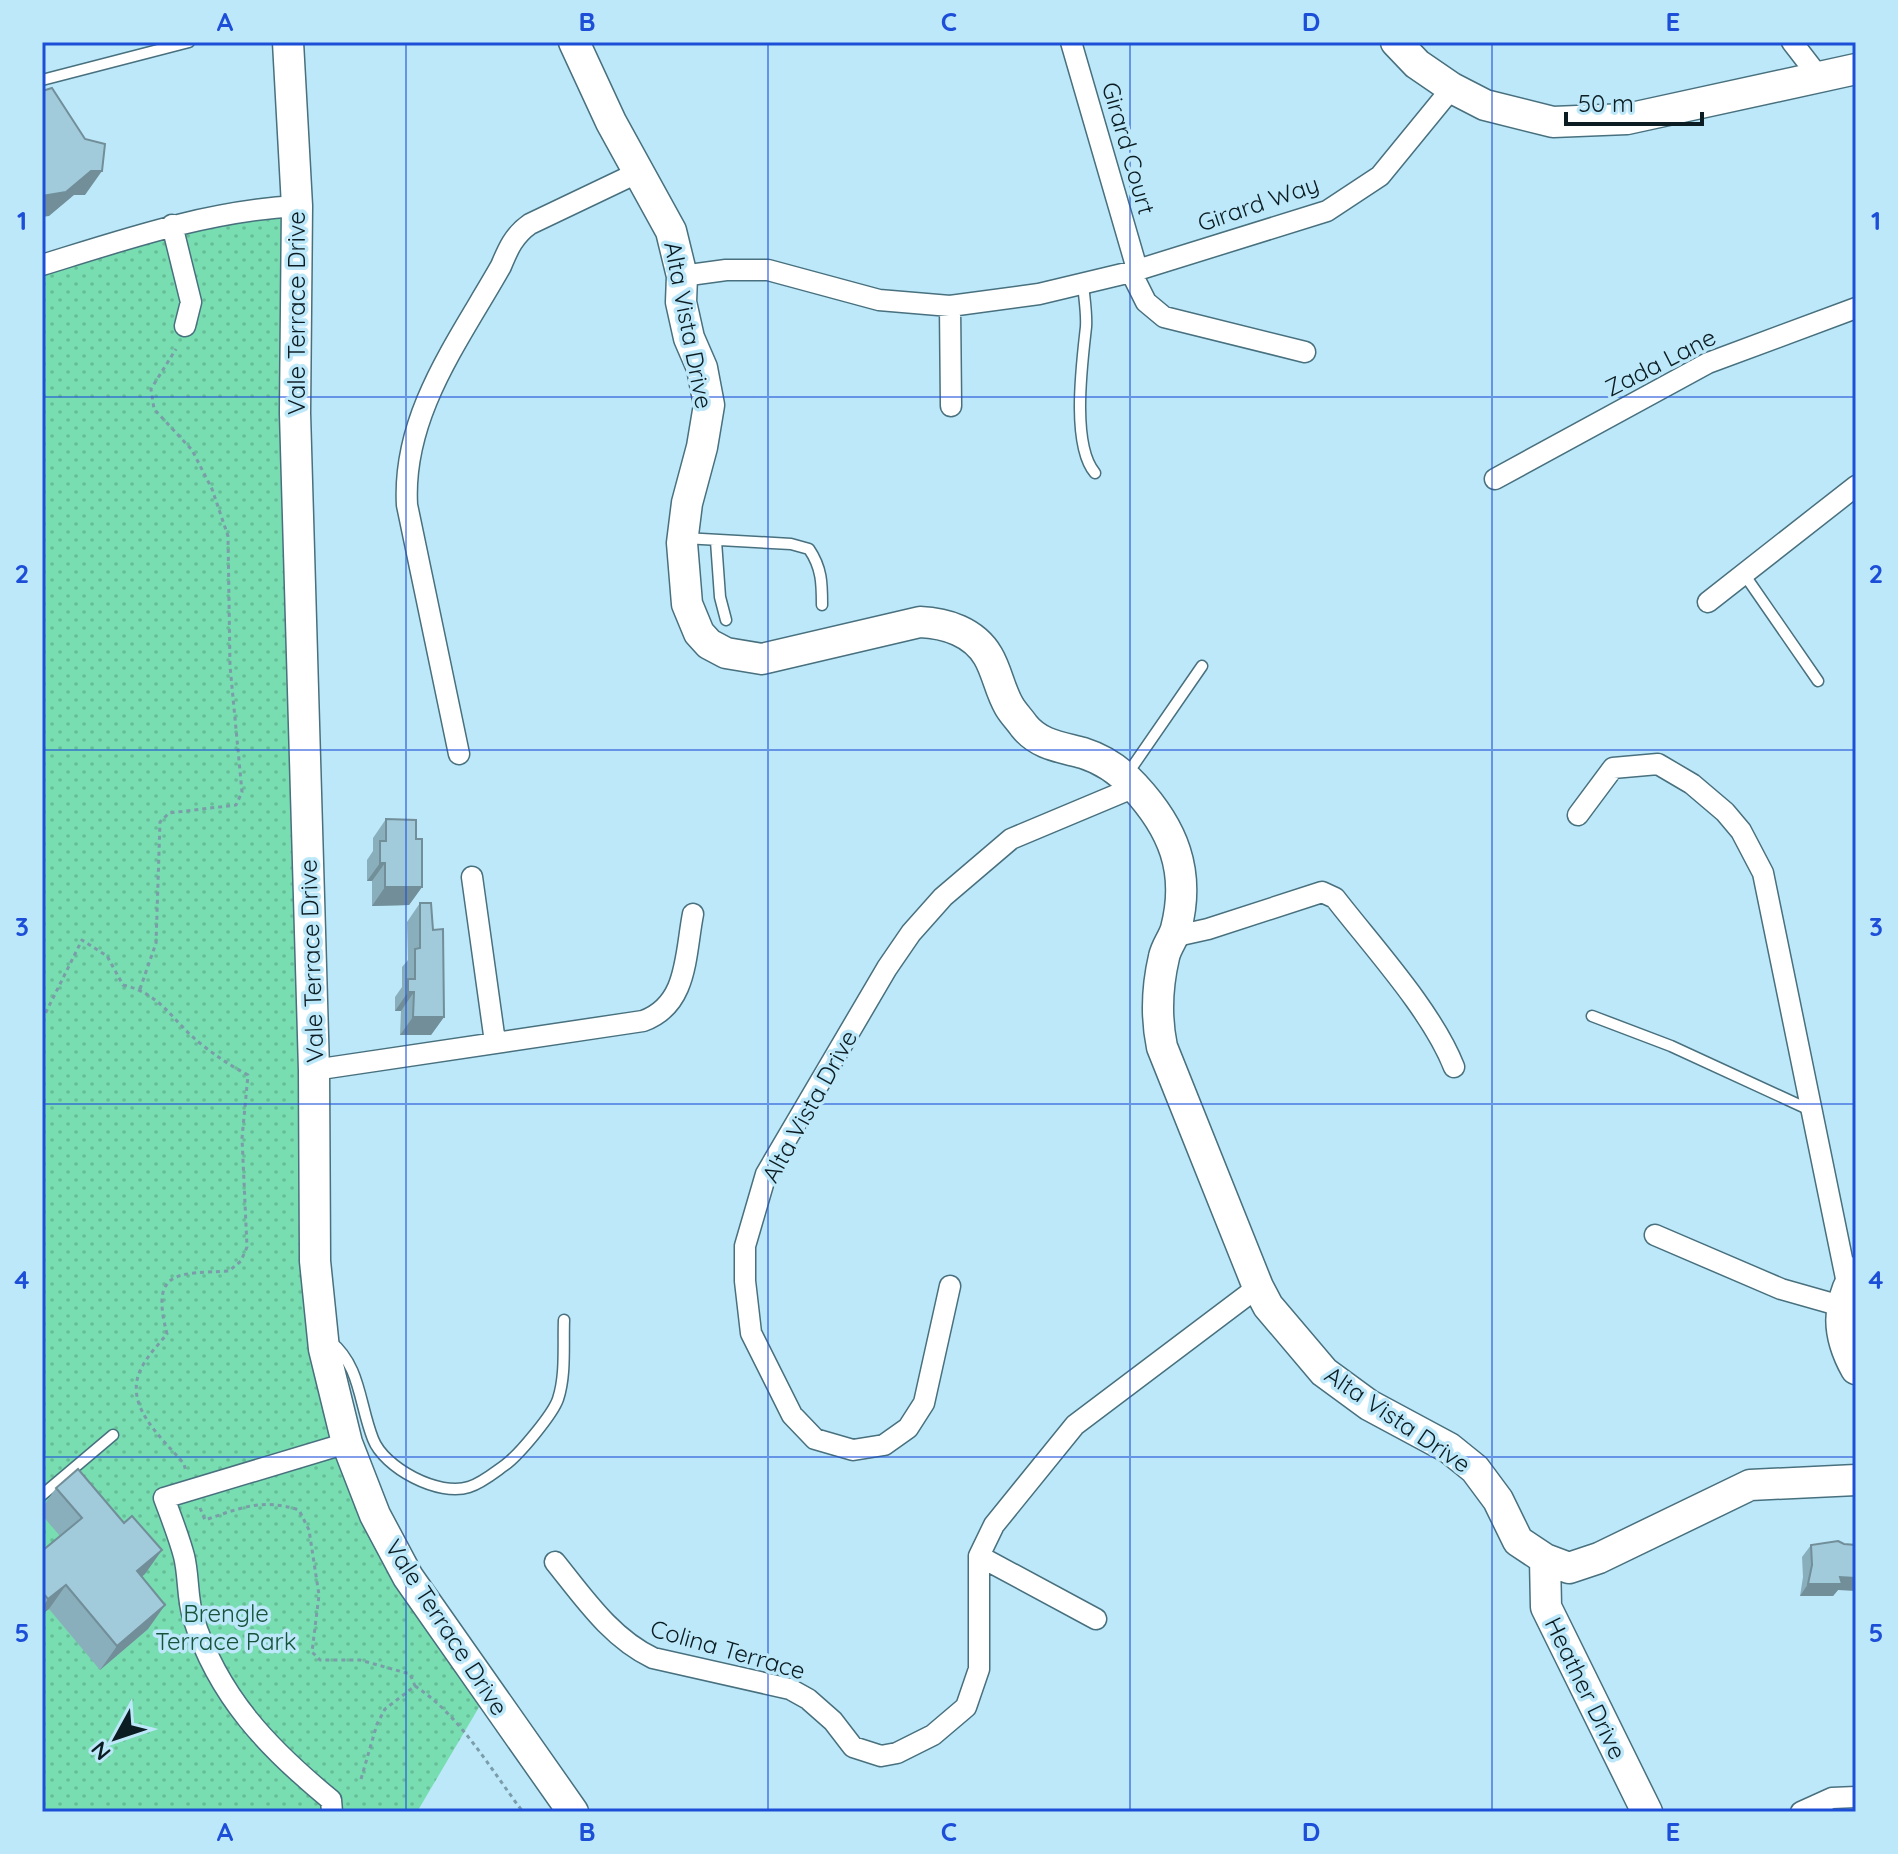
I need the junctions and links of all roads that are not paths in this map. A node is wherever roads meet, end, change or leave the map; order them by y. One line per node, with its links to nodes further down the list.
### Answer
1 (189, 42): 9 (lane)
2 (288, 42): 12 (street, Vale Terrace Drive)
3 (574, 42): 11 (street, Alta Vista Drive)
4 (1071, 42): 15 (street, Girard Court)
5 (1396, 42): 10 (street)
6 (1792, 42): 8 (street)
7 (1856, 69): 8 (street)
8 (1819, 77): 10 (street)
9 (42, 80)
10 (1452, 88): 15 (street, Girard Way)
11 (639, 172): 16 (street, Alta Vista Drive); 34 (street)
12 (297, 206): 13 (street); 43 (street, Vale Terrace Drive)
13 (172, 225): 14 (street); 20 (street)
14 (42, 265)
15 (1134, 270): 17 (street, Girard Way); 21 (street, Girard Court)
16 (682, 276): 18 (street, Girard Way); 26 (street, Alta Vista Drive)
17 (1083, 283): 18 (street, Girard Way); 23 (lane)
18 (950, 306): 22 (street)
19 (1856, 308): 24 (street, Zada Lane)
20 (185, 326)
21 (1305, 352)
22 (951, 406)
23 (1095, 473)
24 (1495, 479)
25 (1856, 486): 28 (street)
26 (682, 538): 27 (lane); 35 (street, Alta Vista Drive)
27 (716, 541): 30 (lane); 31 (lane)
28 (1744, 574): 29 (street); 33 (lane)
29 (1708, 602)
30 (822, 605)
31 (726, 620)
32 (1202, 666): 35 (lane)
33 (1818, 681)
34 (459, 754)
35 (1130, 782): 39 (street, Alta Vista Drive); 46 (street, Alta Vista Drive)
36 (1578, 815): 44 (street)
37 (472, 877): 41 (street)
38 (693, 914): 41 (street)
39 (1172, 937): 42 (street); 47 (street, Alta Vista Drive)
40 (1592, 1016): 44 (lane)
41 (495, 1042): 43 (street)
42 (1454, 1067)
43 (314, 1070): 50 (street, Vale Terrace Drive)
44 (1811, 1110): 48 (street)
45 (1655, 1235): 48 (street)
46 (950, 1286)
47 (1258, 1287): 56 (street, Colina Terrace); 57 (street, Alta Vista Drive)
48 (1848, 1288): 51 (street)
49 (564, 1320): 50 (lane)
50 (323, 1334): 53 (street, Vale Terrace Drive)
51 (1856, 1369)
52 (113, 1435): 55 (lane)
53 (347, 1443): 61 (street); 62 (street, Vale Terrace Drive)
54 (1856, 1480): 57 (street)
55 (42, 1495)
56 (979, 1556): 58 (street, Colina Terrace); 59 (street)
57 (1545, 1559): 63 (street, Heather Drive)
58 (555, 1562)
59 (1096, 1619)
60 (1856, 1797): 64 (street)
61 (332, 1812)
62 (573, 1812)
63 (1647, 1812)
64 (1801, 1812)

